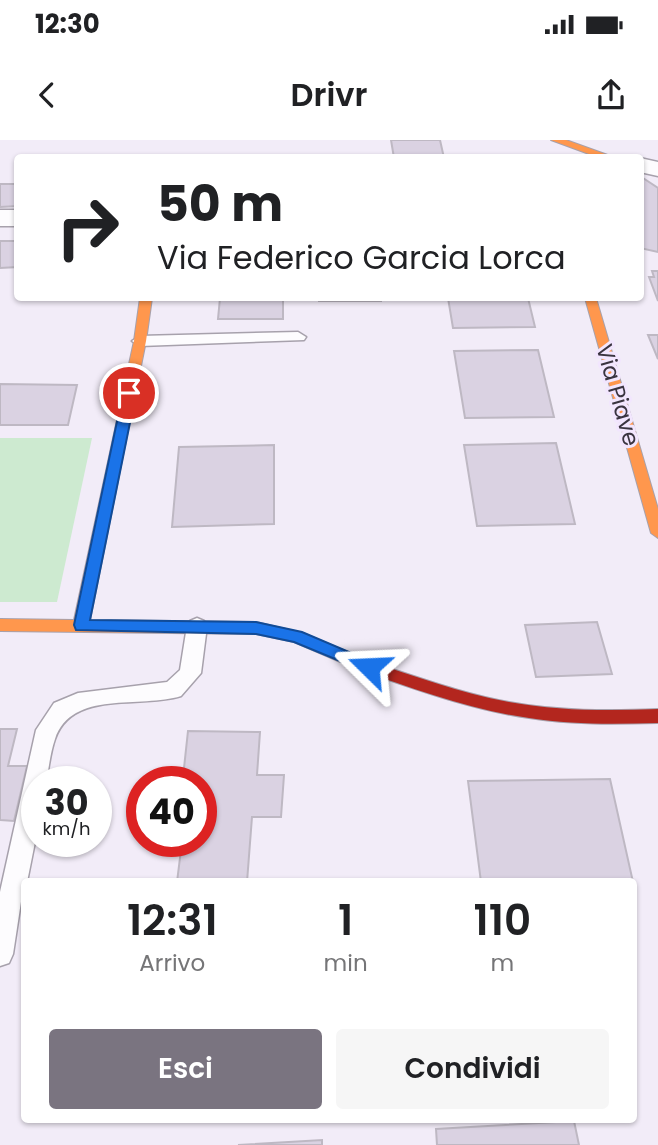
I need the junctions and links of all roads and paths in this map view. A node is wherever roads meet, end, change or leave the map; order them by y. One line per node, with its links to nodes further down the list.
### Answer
1 (555, 140): 2 (street)
2 (599, 154)
3 (146, 301): 6 (street)
4 (591, 301): 7 (street, Via Piave)
5 (298, 337): 6 (lane)
6 (140, 341): 9 (street)
7 (658, 533)
8 (0, 625): 9 (street)
9 (81, 625): 10 (street)
10 (197, 626): 11 (street); 12 (lane)
11 (658, 716)
12 (0, 954)

